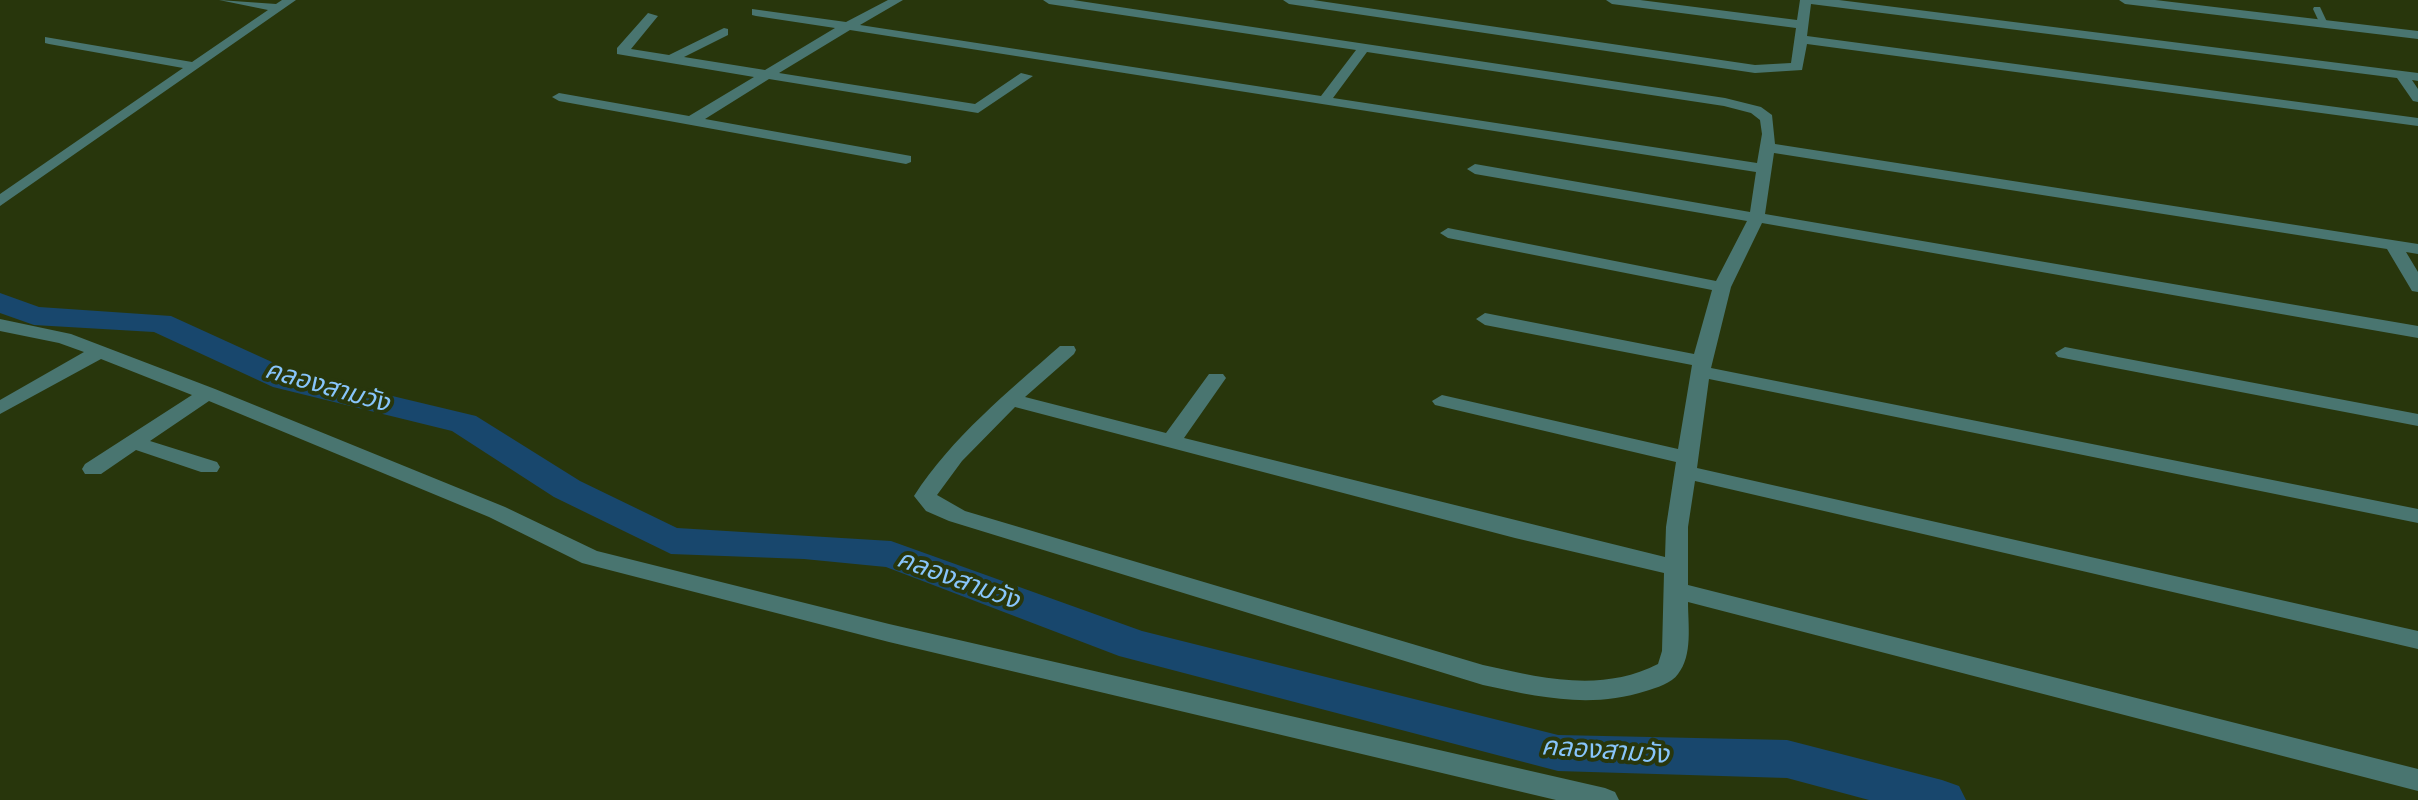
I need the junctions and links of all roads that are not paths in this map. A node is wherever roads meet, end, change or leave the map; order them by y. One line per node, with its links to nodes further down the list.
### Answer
1 (225, 0): 9 (street)
2 (897, 0): 15 (street)
3 (1049, 0): 20 (street)
4 (1289, 0): 11 (street)
5 (1377, 0): 11 (street)
6 (1612, 0): 17 (street)
7 (1808, 0): 17 (street); 24 (street)
8 (2125, 0): 14 (street)
9 (284, 4): 22 (street)
10 (2317, 9): 14 (lane)
11 (1367, 11): 17 (street)
12 (756, 12): 15 (street)
13 (652, 16): 21 (street)
14 (2324, 24): 18 (street)
15 (846, 27): 23 (street); 29 (street)
16 (724, 32): 21 (street)
17 (1802, 32): 31 (street)
18 (2418, 35)
19 (49, 40): 22 (street)
20 (1363, 49): 29 (street); 32 (street)
21 (671, 59): 23 (street)
22 (195, 66): 36 (street)
23 (767, 75): 25 (street); 30 (street)
24 (2401, 75): 26 (street); 28 (street)
25 (1026, 76)
26 (2418, 77)
27 (559, 97): 30 (street)
28 (2418, 98)
29 (1324, 101): 35 (street)
30 (693, 120): 33 (street)
31 (2418, 122)
32 (1767, 147): 35 (street); 39 (street)
33 (906, 159)
34 (1475, 169): 37 (street)
35 (1764, 169): 37 (street)
36 (0, 201)
37 (1757, 217): 41 (street); 45 (street)
38 (1448, 233): 41 (street)
39 (2393, 245): 40 (street); 42 (street)
40 (2418, 249)
41 (1722, 287): 49 (street)
42 (2418, 287)
43 (1485, 319): 49 (street)
44 (0, 325): 47 (street)
45 (2418, 332)
46 (1067, 350): 52 (street)
47 (99, 352): 51 (street); 54 (street)
48 (2065, 353): 55 (street)
49 (1702, 367): 58 (street); 61 (street)
50 (1216, 378): 56 (street)
51 (208, 393): 57 (street); 65 (street)
52 (1012, 400): 56 (street); 62 (street)
53 (1442, 401): 58 (street)
54 (0, 408)
55 (2418, 420)
56 (1171, 441): 62 (street)
57 (133, 442): 59 (street); 60 (street)
58 (1686, 465): 62 (street); 63 (street)
59 (209, 467)
60 (93, 469)
61 (2418, 516)
62 (1674, 579): 64 (street)
63 (2418, 640)
64 (2418, 780)
65 (1605, 800)

